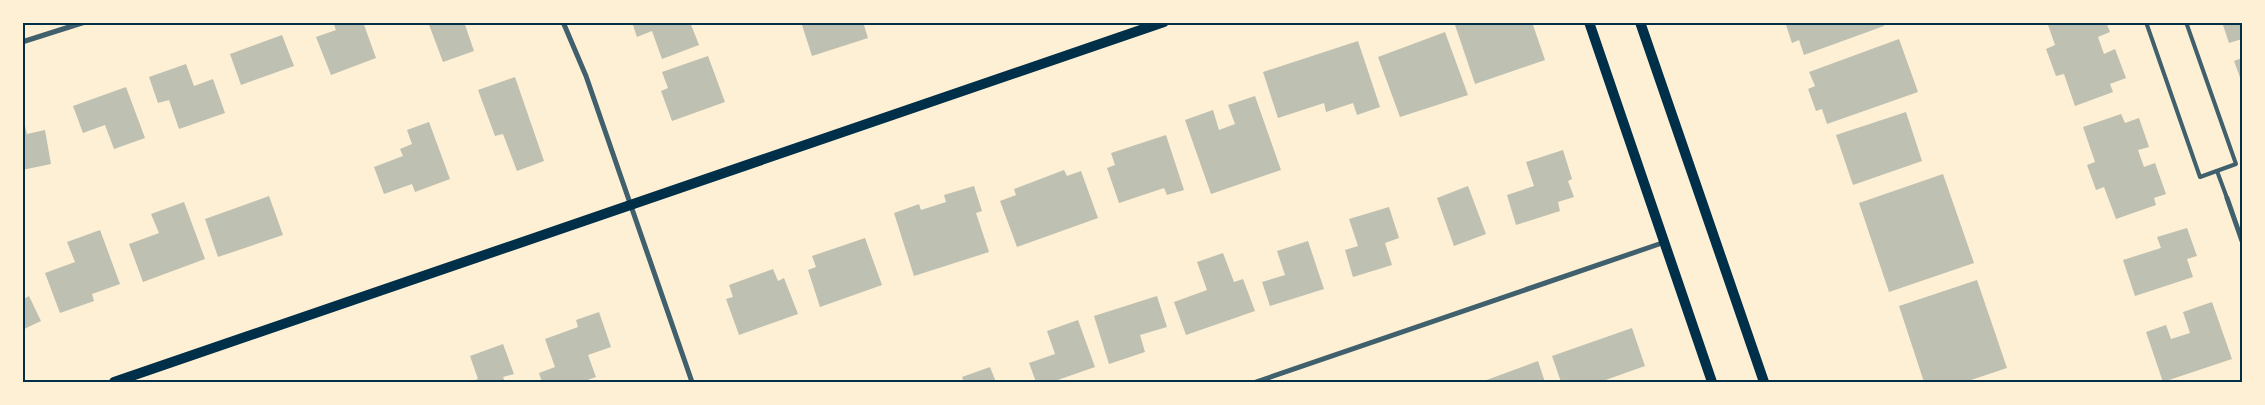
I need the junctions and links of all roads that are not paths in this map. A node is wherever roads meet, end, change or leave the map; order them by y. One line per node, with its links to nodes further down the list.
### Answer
1 (85, 22): 8 (street)
2 (563, 22): 11 (street)
3 (1164, 22): 11 (main road)
4 (1589, 22): 13 (main road)
5 (1640, 22): 18 (main road)
6 (2146, 22): 9 (lane)
7 (2186, 22): 9 (lane)
8 (22, 42)
9 (2217, 171): 10 (lane)
10 (2227, 198): 12 (street)
11 (631, 206): 14 (main road); 15 (street)
12 (2242, 241)
13 (1665, 242): 16 (street); 17 (main road)
14 (114, 382)
15 (692, 382)
16 (1256, 382)
17 (1712, 382)
18 (1764, 382)

